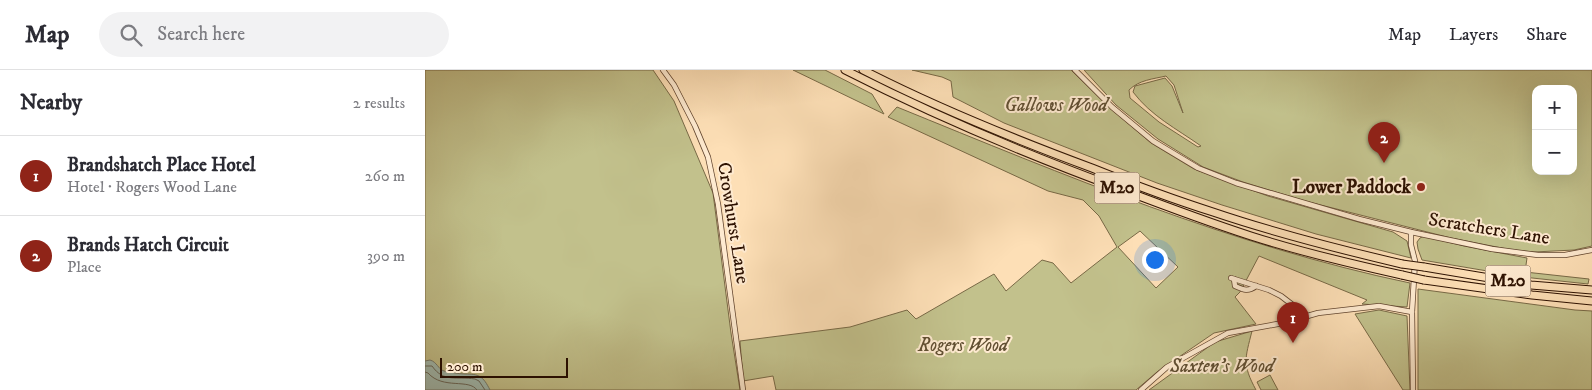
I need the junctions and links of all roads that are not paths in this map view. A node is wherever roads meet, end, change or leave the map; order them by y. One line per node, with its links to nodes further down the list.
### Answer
1 (663, 70): 14 (street, Crowhurst Lane)
2 (845, 70): 9 (highway, M20, bridge)
3 (863, 70): 8 (highway, M20, bridge)
4 (1075, 70): 5 (street, Scratchers Lane)
5 (1411, 232): 6 (street, Scratchers Lane); 11 (street)
6 (1592, 250)
7 (1232, 279): 10 (street)
8 (1592, 290)
9 (1592, 301)
10 (1298, 309): 12 (street); 13 (street)
11 (1412, 312): 12 (street); 16 (street)
12 (1307, 316): 13 (street)
13 (1295, 319): 15 (street)
14 (743, 390)
15 (1141, 390)
16 (1413, 390)

